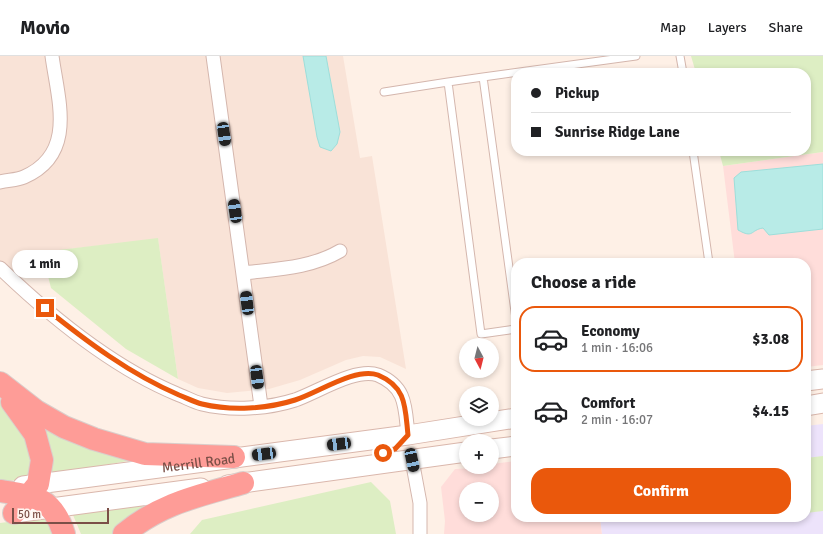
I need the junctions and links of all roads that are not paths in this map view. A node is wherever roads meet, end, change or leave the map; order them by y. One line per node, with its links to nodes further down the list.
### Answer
1 (52, 56): 12 (street)
2 (213, 56): 16 (street)
3 (636, 56): 5 (lane)
4 (680, 56): 6 (lane)
5 (549, 68)
6 (681, 68)
7 (511, 73): 8 (lane)
8 (483, 77): 9 (lane); 17 (lane)
9 (448, 82): 10 (lane); 18 (lane)
10 (384, 92)
11 (694, 156): 14 (lane)
12 (0, 182)
13 (340, 251): 16 (street)
14 (708, 258)
15 (0, 268): 25 (street)
16 (244, 273): 25 (street)
17 (511, 282)
18 (511, 330)
19 (823, 379): 20 (main road)
20 (811, 380)
21 (0, 383): 32 (highway)
22 (0, 388): 36 (highway)
23 (823, 403): 24 (main road)
24 (811, 405)
25 (261, 406): 28 (street)
26 (511, 419): 28 (main road, Merrill Road)
27 (511, 430): 33 (main road)
28 (408, 435): 32 (main road, Merrill Road); 34 (main road)
29 (511, 447): 30 (main road)
30 (499, 448)
31 (459, 453): 33 (main road, Merrill Road)
32 (234, 457): 36 (main road, Merrill Road)
33 (412, 460): 34 (main road, Merrill Road); 41 (street)
34 (252, 482): 37 (main road, Merrill Road); 40 (highway)
35 (0, 490): 36 (highway)
36 (34, 490): 37 (highway); 38 (highway)
37 (53, 508): 38 (main road, Merrill Road); 39 (highway)
38 (14, 513)
39 (64, 534)
40 (124, 534)
41 (420, 534)

